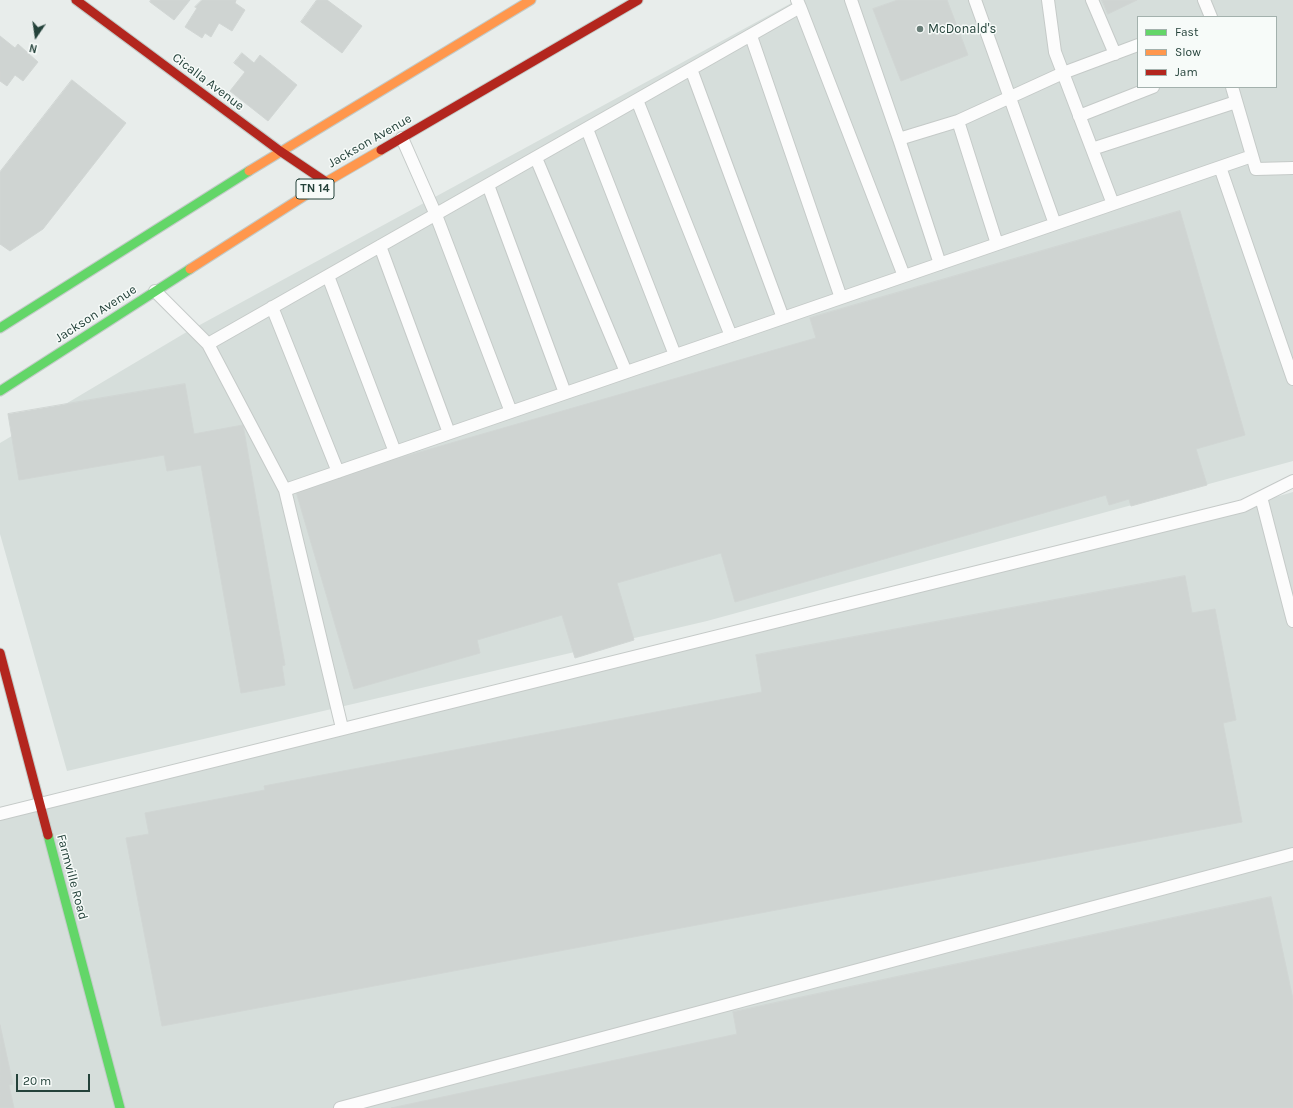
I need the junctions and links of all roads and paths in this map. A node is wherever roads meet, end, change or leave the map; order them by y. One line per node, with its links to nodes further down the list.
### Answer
1 (76, 0): 27 (main road, Cicalla Avenue)
2 (531, 0): 27 (main road)
3 (638, 0): 24 (main road, Jackson Avenue / TN 14)
4 (851, 0): 25 (lane)
5 (976, 0): 18 (lane)
6 (1048, 0): 15 (lane)
7 (1092, 0): 13 (lane)
8 (1204, 0): 10 (lane)
9 (799, 4): 11 (lane); 41 (lane)
10 (1211, 16)
11 (751, 36): 14 (lane); 43 (lane)
12 (1137, 45): 13 (lane)
13 (1115, 54): 15 (lane)
14 (691, 70): 19 (lane); 45 (lane)
15 (1063, 73): 18 (lane); 21 (lane)
16 (1150, 88): 21 (lane)
17 (1232, 88): 20 (lane)
18 (1009, 96): 22 (lane); 36 (lane)
19 (637, 100): 23 (lane); 47 (lane)
20 (1236, 102): 26 (lane); 28 (lane)
21 (1079, 116): 26 (lane)
22 (958, 121): 25 (lane); 37 (lane)
23 (587, 129): 29 (lane); 49 (lane)
24 (402, 138): 32 (main road, Jackson Avenue / TN 14); 35 (lane)
25 (899, 139): 39 (lane)
26 (1092, 149): 34 (lane)
27 (280, 150): 32 (main road, Cicalla Avenue); 46 (main road)
28 (1252, 156): 30 (lane); 31 (lane)
29 (536, 158): 33 (lane); 50 (lane)
30 (1220, 167): 34 (lane); 51 (lane)
31 (1293, 168)
32 (326, 182): 42 (main road, Jackson Avenue / TN 14)
33 (488, 185): 35 (lane); 53 (lane)
34 (1113, 204): 36 (lane)
35 (436, 215): 38 (lane); 54 (lane)
36 (1055, 224): 37 (lane)
37 (997, 244): 39 (lane)
38 (380, 246): 40 (lane); 55 (lane)
39 (940, 264): 41 (lane)
40 (328, 276): 44 (lane); 56 (lane)
41 (904, 276): 43 (lane)
42 (156, 291): 48 (lane); 52 (main road, Jackson Avenue / TN 14)
43 (841, 298): 45 (lane)
44 (272, 307): 48 (lane); 57 (lane)
45 (784, 318): 47 (lane)
46 (0, 328)
47 (730, 336): 49 (lane)
48 (208, 344): 59 (lane)
49 (675, 355): 50 (lane)
50 (626, 372): 53 (lane)
51 (1293, 379)
52 (0, 391)
53 (565, 393): 54 (lane)
54 (511, 412): 55 (lane)
55 (448, 434): 56 (lane)
56 (396, 452): 57 (lane)
57 (338, 472): 59 (lane)
58 (1293, 481): 60 (lane)
59 (285, 490): 63 (lane)
60 (1261, 497): 61 (lane); 63 (lane)
61 (1293, 622)
62 (0, 653): 64 (main road, Farmville Road)
63 (342, 728): 64 (lane)
64 (39, 803): 65 (lane); 67 (main road, Farmville Road)
65 (0, 814)
66 (1293, 854): 68 (lane)
67 (120, 1108)
68 (340, 1108)

